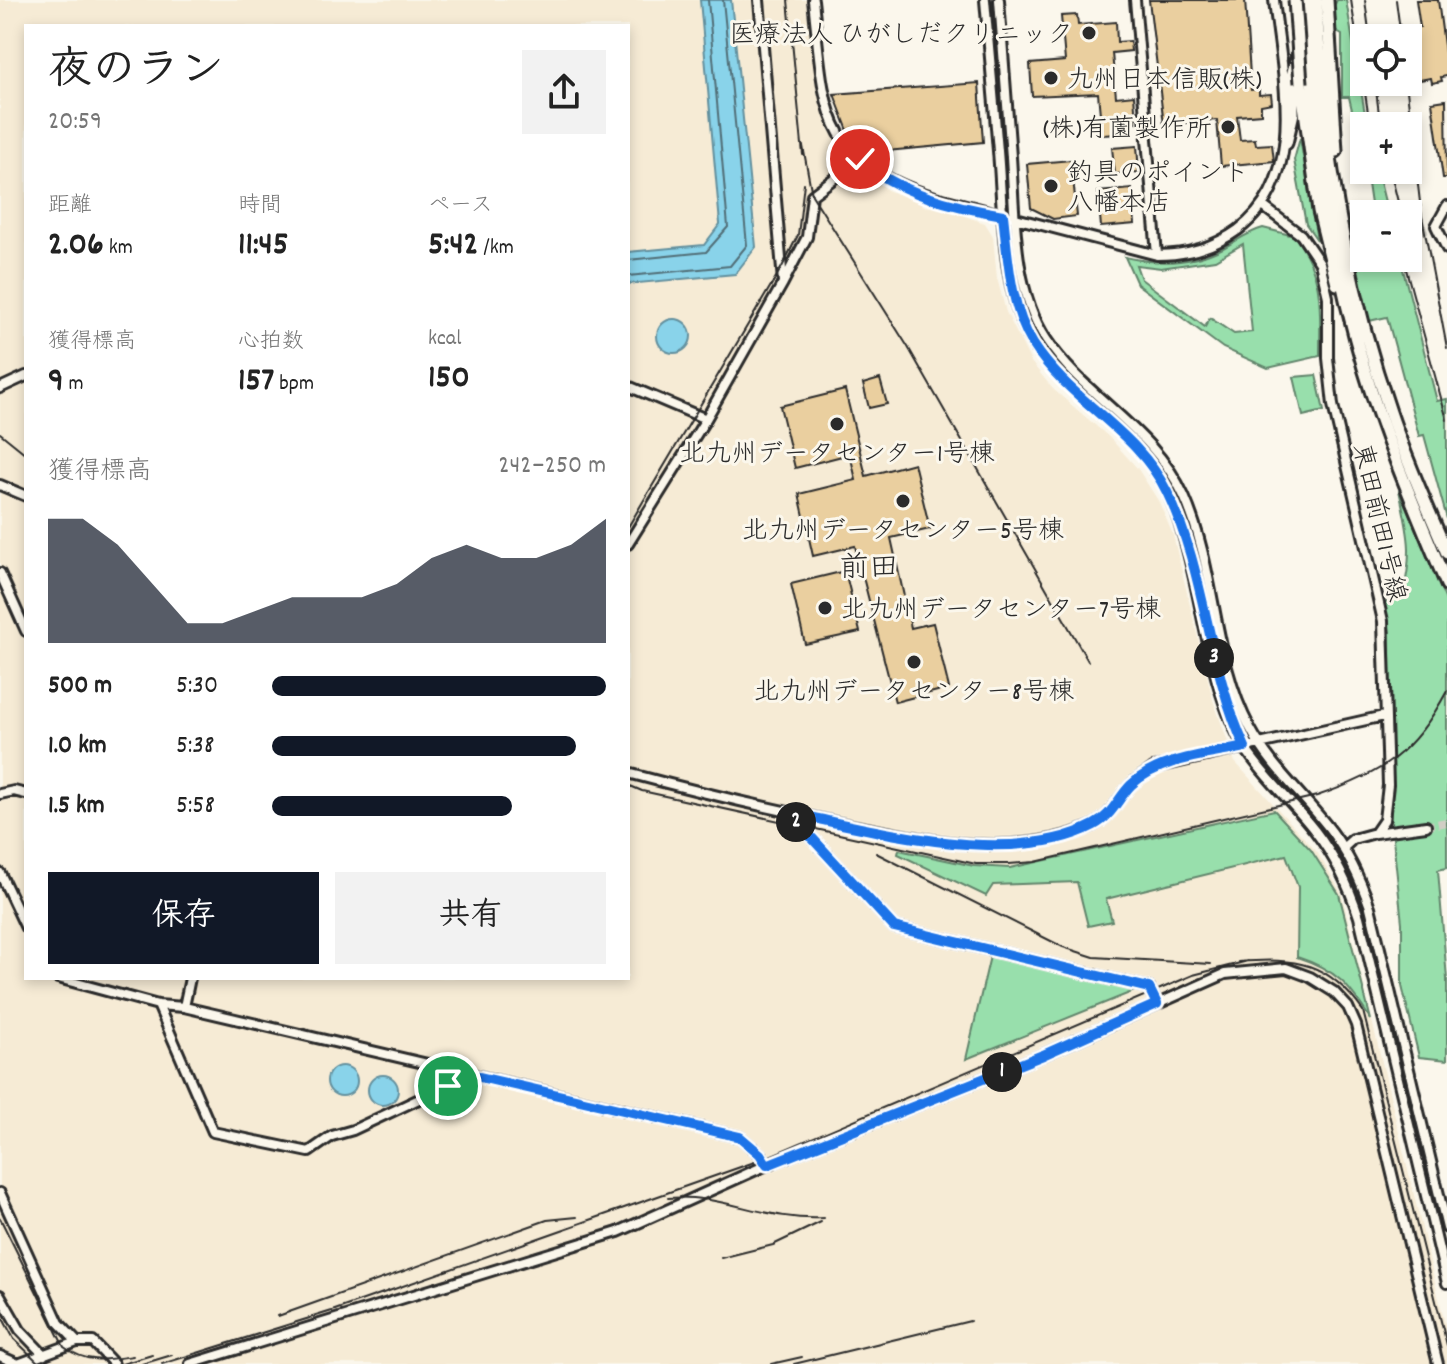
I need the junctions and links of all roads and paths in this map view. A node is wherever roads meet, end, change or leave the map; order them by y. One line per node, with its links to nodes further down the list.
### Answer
1 (759, 0): 20 (street)
2 (813, 0): 12 (street)
3 (985, 0): 15 (street)
4 (999, 0): 16 (street)
5 (1135, 0): 18 (street)
6 (1274, 0): 11 (street)
7 (1295, 0): 21 (highway, bridge)
8 (1307, 0): 21 (highway)
9 (1323, 2): 19 (highway); 19 (highway)
10 (1300, 46): 11 (highway)
11 (1286, 143): 14 (street)
12 (860, 159): 15 (street); 20 (street)
13 (1447, 206): 17 (street)
14 (1264, 207): 18 (street); 33 (street, 東田前田1号線)
15 (1003, 215): 16 (street); 35 (street)
16 (1016, 219): 18 (street); 34 (street)
17 (1447, 249)
18 (1157, 255)
19 (1349, 262): 29 (highway)
20 (783, 283): 25 (street)
21 (1364, 368): 29 (highway)
22 (24, 377): 24 (street)
23 (630, 387): 25 (street)
24 (0, 388)
25 (706, 419): 28 (street)
26 (0, 485): 27 (street)
27 (24, 495)
28 (630, 541)
29 (1442, 552): 31 (highway)
30 (0, 573): 32 (street)
31 (1447, 585)
32 (24, 627)
33 (1384, 716): 34 (street); 41 (street, 東田前田1号線)
34 (1259, 745): 35 (street); 42 (street)
35 (1245, 747): 39 (street); 54 (street)
36 (630, 773): 39 (street)
37 (0, 794): 38 (street)
38 (24, 794)
39 (789, 813): 47 (street)
40 (1426, 826): 41 (street)
41 (1375, 833): 42 (street)
42 (1343, 848): 53 (street)
43 (0, 873): 44 (street)
44 (24, 924)
45 (65, 980): 48 (street)
46 (190, 980): 49 (street)
47 (1157, 1004): 51 (street); 62 (street)
48 (158, 1005): 49 (street); 50 (street)
49 (184, 1007): 50 (street)
50 (471, 1075): 51 (street)
51 (767, 1165): 61 (street)
52 (0, 1193): 56 (street)
53 (1447, 1228)
54 (1447, 1283)
55 (0, 1295): 57 (street)
56 (77, 1342): 57 (street); 60 (street)
57 (44, 1355): 59 (street)
58 (0, 1356): 59 (street)
59 (18, 1364)
60 (114, 1364)
61 (190, 1364)
62 (1438, 1364)

